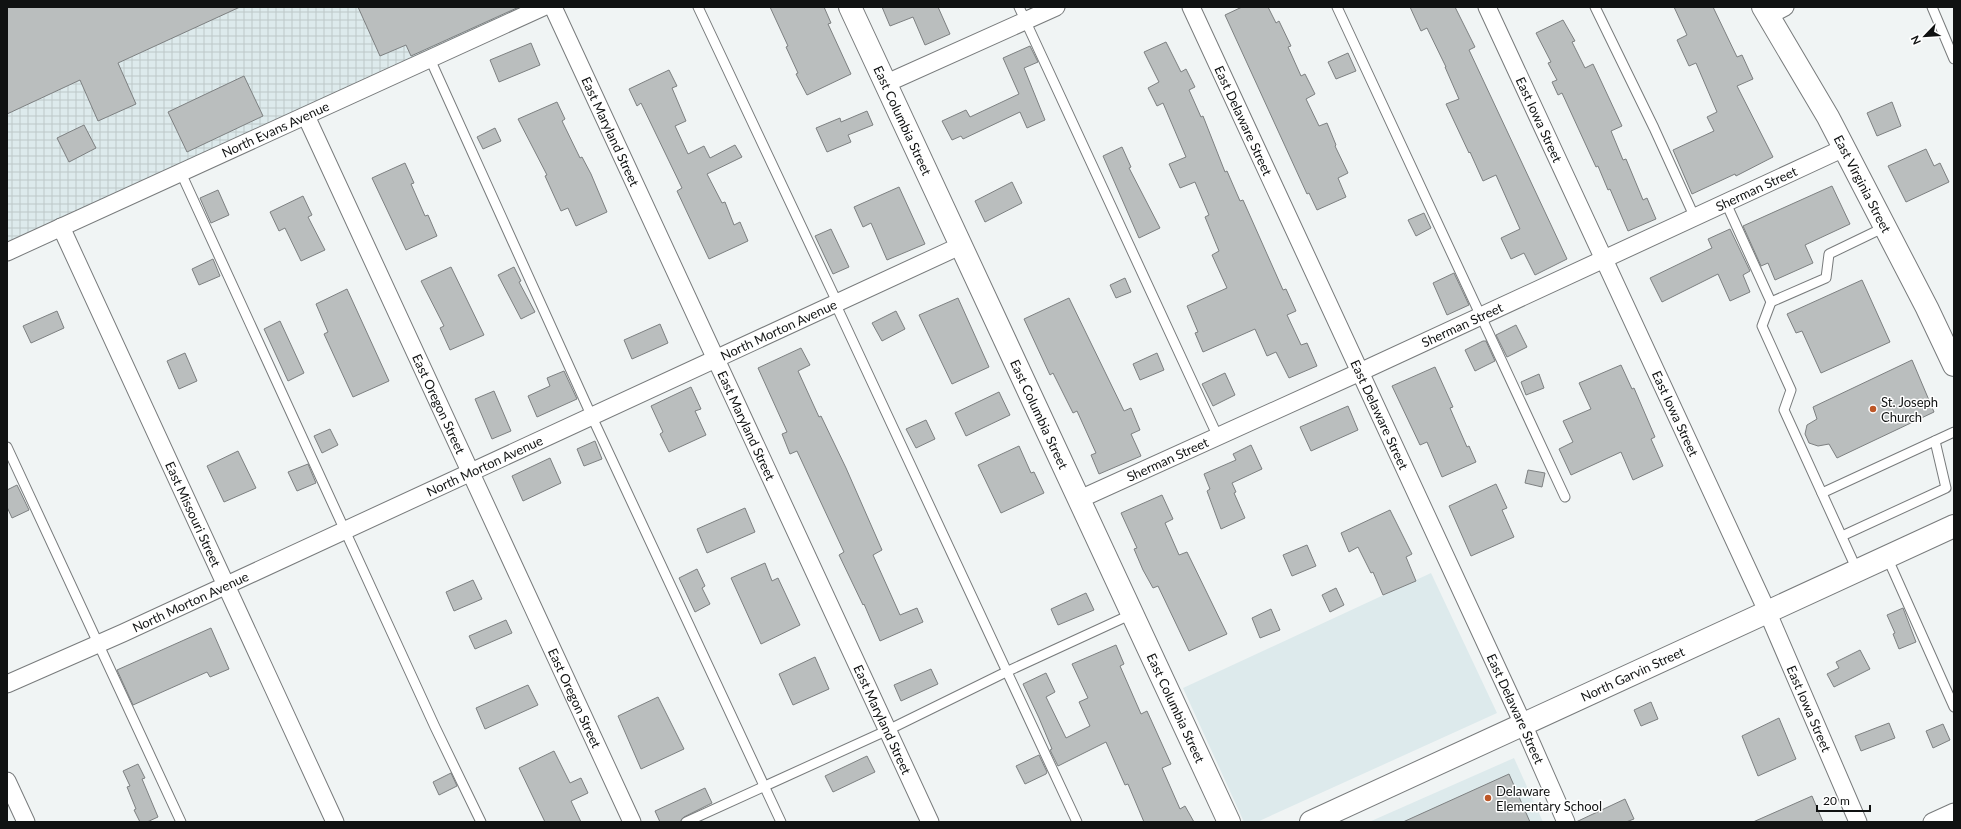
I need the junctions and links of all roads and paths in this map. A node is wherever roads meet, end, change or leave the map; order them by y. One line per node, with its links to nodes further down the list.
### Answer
1 (543, 7): 13 (street, North Evans Avenue)
2 (553, 7): 29 (street, East Maryland Street)
3 (698, 7): 27 (lane)
4 (850, 7): 15 (main road, East Columbia Street)
5 (1056, 7): 12 (street)
6 (1191, 7): 31 (street, East Delaware Street)
7 (1337, 7): 28 (lane)
8 (1487, 7): 25 (street, East Iowa Street)
9 (1595, 7): 20 (lane)
10 (1932, 7): 14 (lane)
11 (1772, 10): 17 (main road, East Virginia Street)
12 (1022, 14): 15 (street); 34 (lane)
13 (430, 59): 16 (street, North Evans Avenue); 32 (lane)
14 (1954, 59)
15 (887, 83): 23 (main road, East Columbia Street)
16 (306, 116): 18 (street, North Evans Avenue); 37 (street, East Oregon Street)
17 (1844, 148): 19 (street, Sherman Street); 22 (main road, East Virginia Street)
18 (181, 173): 21 (street, North Evans Avenue); 42 (lane)
19 (1726, 203): 20 (street, Sherman Street); 26 (lane)
20 (1695, 218): 25 (street, Sherman Street)
21 (61, 227): 24 (street, North Evans Avenue); 46 (street, East Missouri Street)
22 (1885, 227): 26 (lane); 30 (main road, East Virginia Street)
23 (962, 245): 27 (street, North Morton Avenue); 40 (main road, East Columbia Street)
24 (7, 252)
25 (1604, 260): 28 (street, Sherman Street); 47 (street, East Iowa Street)
26 (1771, 302): 38 (lane)
27 (836, 303): 29 (street, North Morton Avenue); 50 (lane)
28 (1481, 317): 31 (street, Sherman Street); 39 (lane)
29 (716, 357): 32 (street, North Morton Avenue); 54 (street, East Maryland Street)
30 (1954, 365)
31 (1360, 372): 34 (street, Sherman Street); 53 (street, East Delaware Street)
32 (592, 416): 37 (street, North Morton Avenue); 56 (lane)
33 (1954, 432): 35 (lane)
34 (1218, 437): 40 (street, Sherman Street)
35 (1935, 441): 38 (lane); 43 (lane)
36 (7, 447): 49 (lane)
37 (471, 471): 42 (street, North Morton Avenue); 62 (street, East Oregon Street)
38 (1822, 493): 43 (lane)
39 (1565, 497)
40 (1080, 499): 48 (main road, East Columbia Street)
41 (1954, 526): 44 (main road, North Garvin Street)
42 (346, 529): 46 (street, North Morton Avenue); 61 (lane)
43 (1842, 536): 45 (lane)
44 (1887, 557): 45 (main road, North Garvin Street); 52 (lane)
45 (1857, 570): 47 (main road, North Garvin Street)
46 (226, 585): 49 (street, North Morton Avenue); 60 (street, East Missouri Street)
47 (1767, 612): 53 (main road, North Garvin Street); 70 (street, East Iowa Street)
48 (1132, 614): 50 (lane); 67 (main road, East Columbia Street)
49 (99, 643): 51 (street, North Morton Avenue); 59 (lane)
50 (1006, 672): 54 (lane); 66 (lane)
51 (7, 684)
52 (1954, 708)
53 (1523, 724): 68 (main road, North Garvin Street); 69 (street, East Delaware Street)
54 (888, 730): 56 (lane); 65 (street, East Maryland Street)
55 (7, 781): 58 (street)
56 (764, 787): 63 (lane); 64 (lane)
57 (1954, 812): 71 (street)
58 (26, 822)
59 (182, 822)
60 (335, 822)
61 (481, 822)
62 (632, 822)
63 (686, 822)
64 (781, 822)
65 (930, 822)
66 (1077, 822)
67 (1229, 822)
68 (1310, 822)
69 (1566, 822)
70 (1858, 822)
71 (1932, 822)

